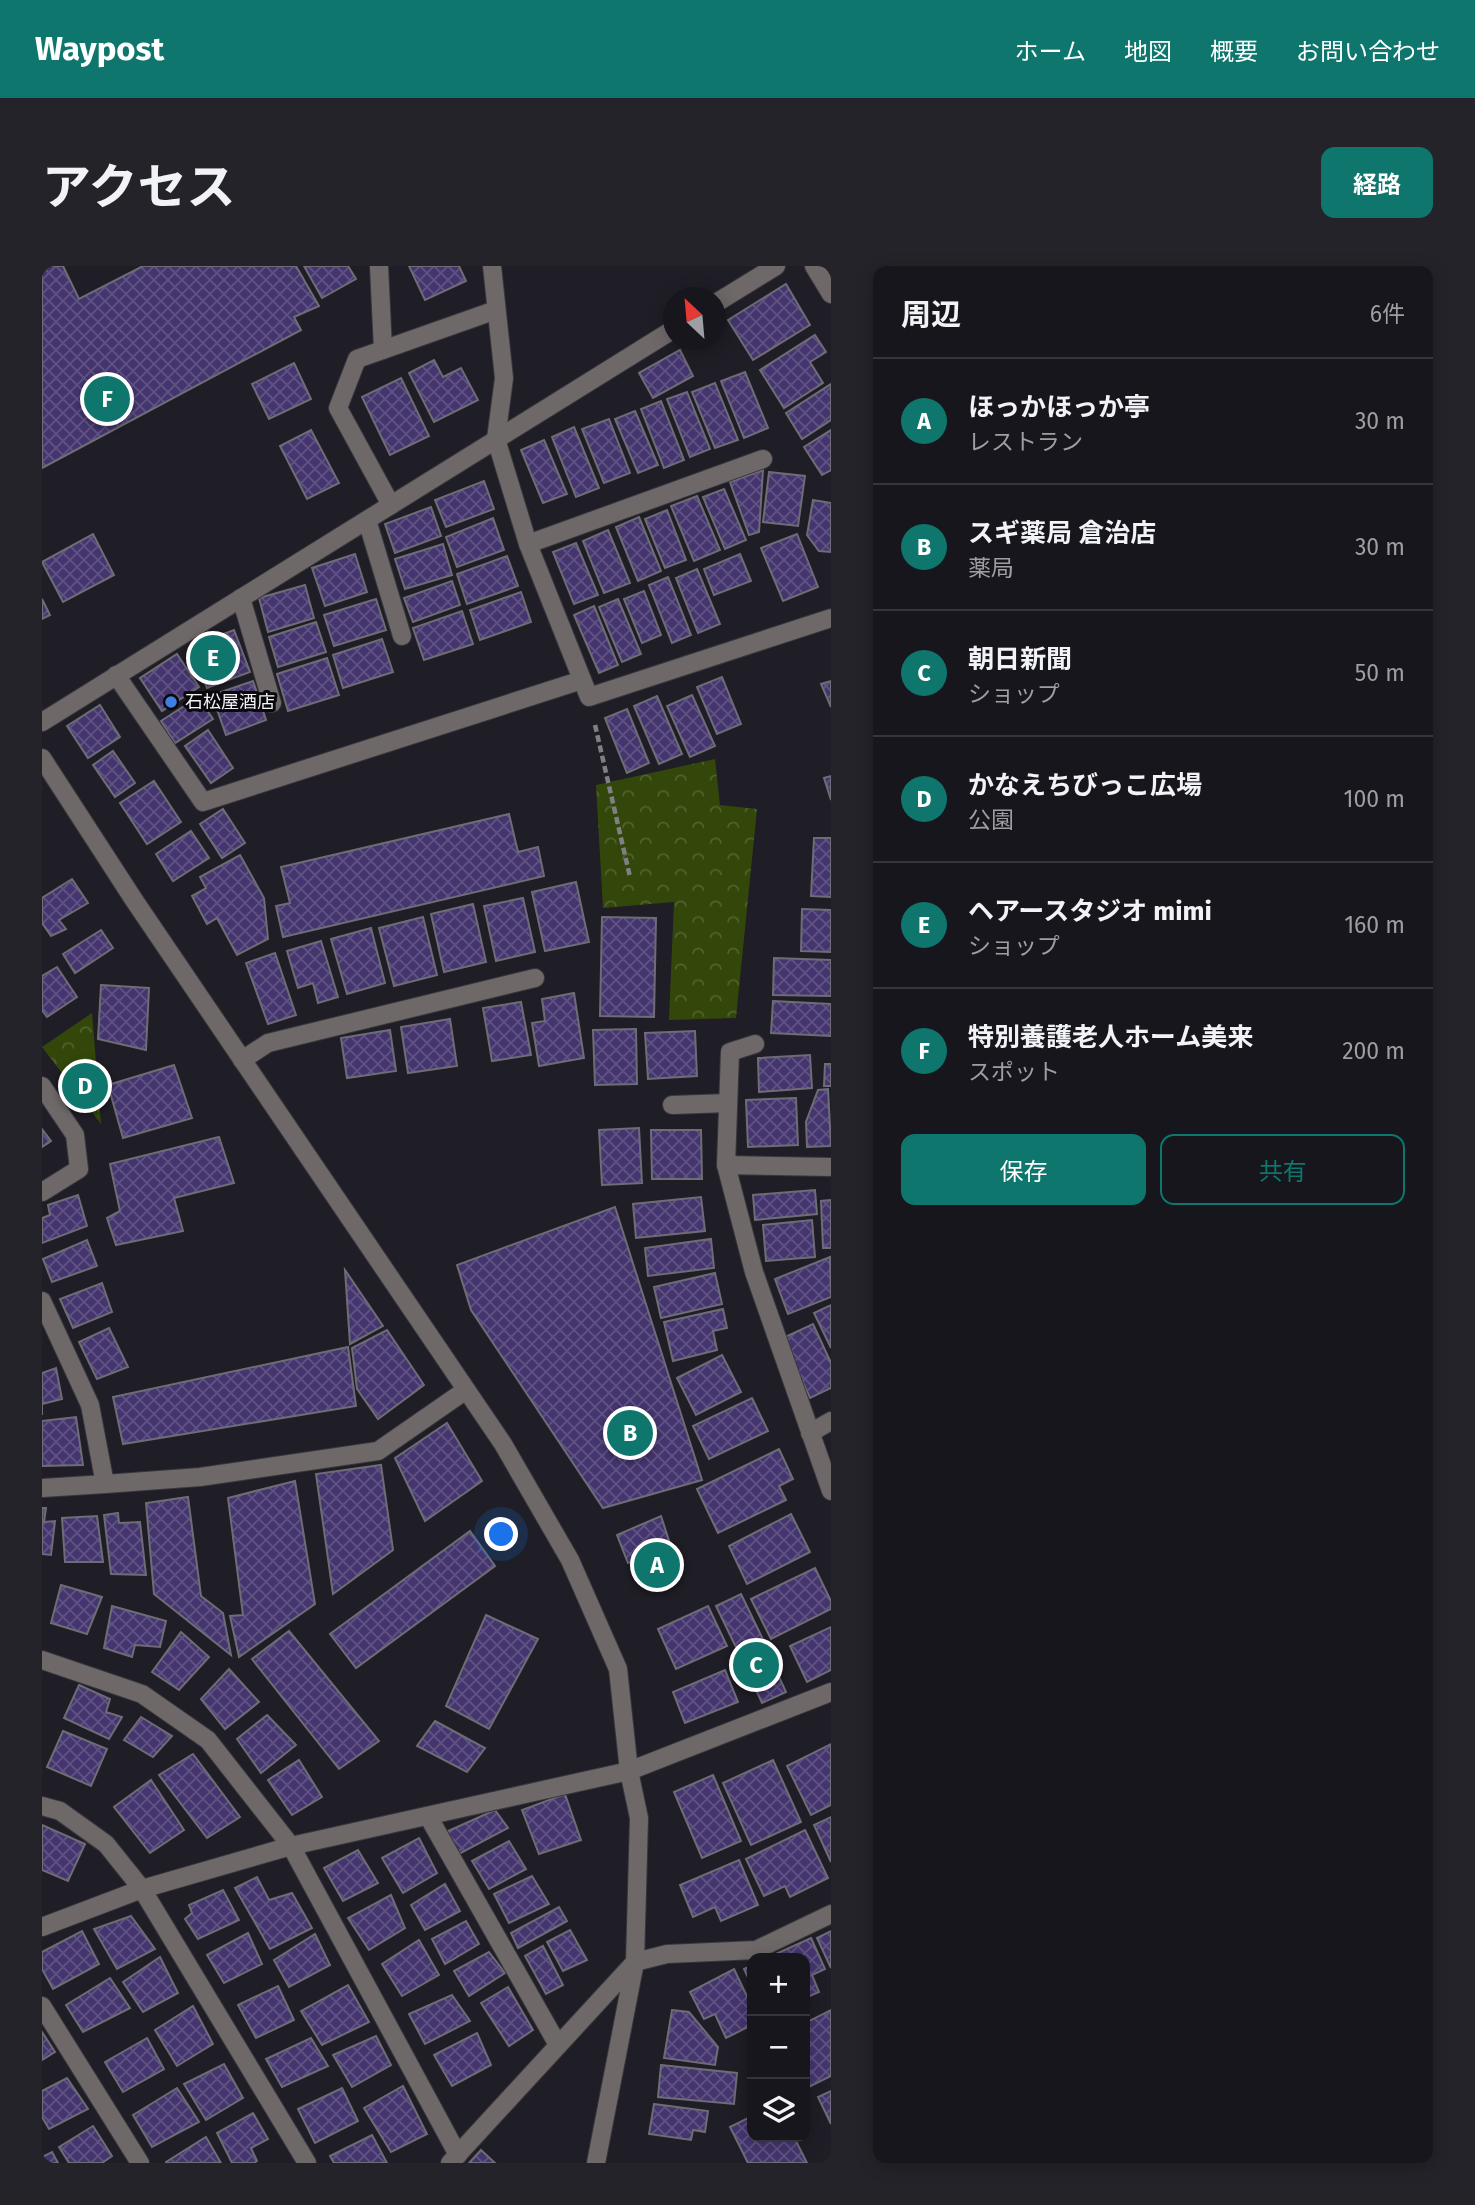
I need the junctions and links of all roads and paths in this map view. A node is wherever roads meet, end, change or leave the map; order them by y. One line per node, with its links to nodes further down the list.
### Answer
1 (379, 266): 9 (street)
2 (492, 266): 7 (street)
3 (776, 266): 6 (street)
4 (814, 266): 5 (street)
5 (831, 294)
6 (726, 297)
7 (496, 310): 9 (street); 10 (street)
8 (663, 336): 10 (street)
9 (383, 350): 12 (street)
10 (496, 439): 12 (street); 14 (street)
11 (763, 459): 14 (street)
12 (391, 505): 13 (street)
13 (367, 520): 15 (street); 17 (street)
14 (528, 544): 19 (street)
15 (241, 598): 18 (street); 20 (street)
16 (831, 618): 19 (street)
17 (402, 636)
18 (116, 675): 19 (street); 21 (street)
19 (586, 688): 23 (path)
20 (272, 703)
21 (42, 722)
22 (42, 758): 26 (street)
23 (630, 877)
24 (535, 978): 26 (street)
25 (755, 1044): 28 (street)
26 (242, 1060): 34 (street)
27 (42, 1086): 32 (street)
28 (728, 1103): 29 (street); 30 (street)
29 (672, 1105)
30 (726, 1165): 31 (street); 36 (street)
31 (831, 1167)
32 (42, 1192)
33 (42, 1301): 37 (street)
34 (466, 1390): 37 (street); 42 (street)
35 (831, 1421): 36 (street)
36 (810, 1433): 39 (street)
37 (105, 1484): 38 (street)
38 (42, 1488)
39 (831, 1491)
40 (42, 1660): 45 (street)
41 (831, 1692): 42 (street)
42 (629, 1772): 44 (street); 49 (street)
43 (42, 1806): 46 (street)
44 (428, 1816): 45 (street); 51 (street)
45 (291, 1846): 46 (street); 52 (street)
46 (142, 1889): 48 (street); 54 (street)
47 (831, 1914): 49 (street)
48 (42, 1927)
49 (635, 1962): 51 (street); 55 (street)
50 (42, 2006): 53 (street)
51 (558, 2045): 52 (street)
52 (454, 2159)
53 (140, 2163)
54 (307, 2163)
55 (596, 2163)

